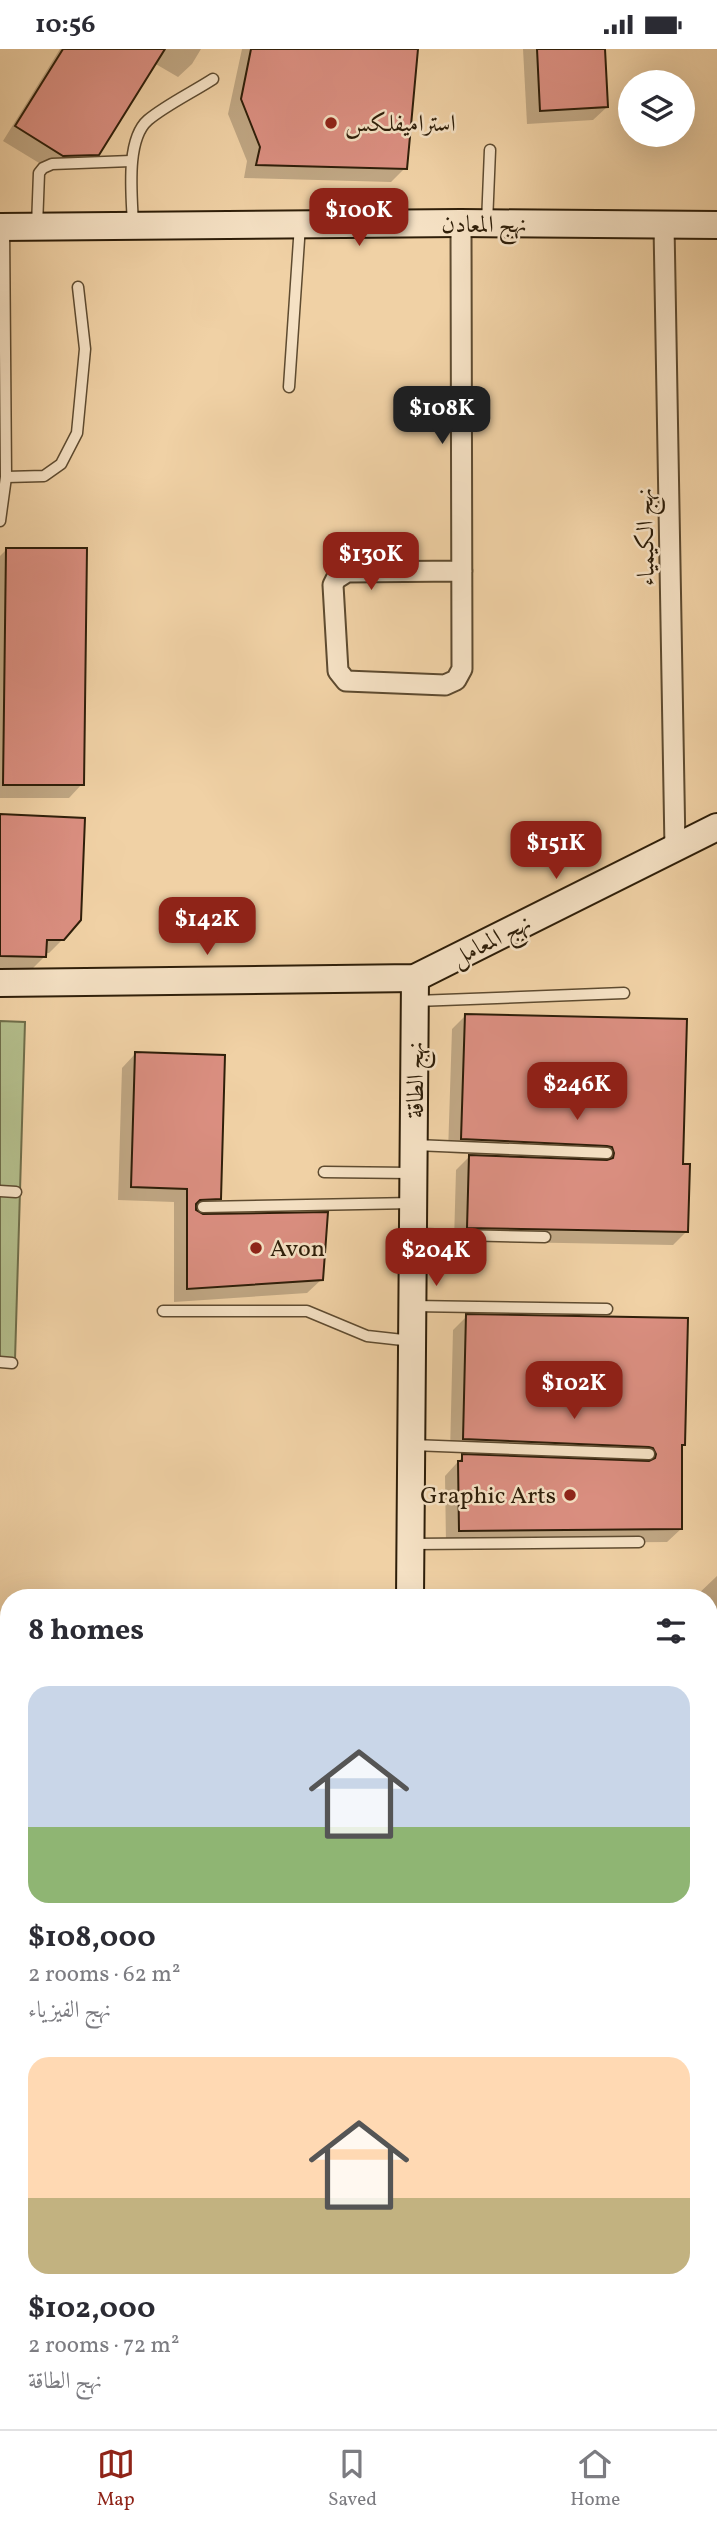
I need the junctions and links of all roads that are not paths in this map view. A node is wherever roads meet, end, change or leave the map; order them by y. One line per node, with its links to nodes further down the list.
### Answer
1 (213, 79): 3 (lane)
2 (490, 150): 4 (lane)
3 (131, 161): 8 (lane); 10 (lane)
4 (474, 223): 5 (street, نهج المعادن); 6 (street, نهج المعادن); 15 (street)
5 (300, 224): 8 (street, نهج المعادن); 12 (lane)
6 (664, 225): 7 (street, نهج المعادن); 17 (street, نهج الكيمياء)
7 (717, 225)
8 (133, 226): 10 (street, نهج المعادن)
9 (2, 227): 10 (street, نهج المعادن); 13 (lane)
10 (37, 227)
11 (78, 287): 13 (lane)
12 (289, 387)
13 (6, 477): 14 (lane)
14 (0, 521)
15 (462, 571): 15 (street)
16 (717, 827): 17 (street, نهج المعامل)
17 (675, 848): 19 (street, نهج المعامل)
18 (0, 983): 19 (street)
19 (415, 989): 20 (lane); 21 (street, نهج الطاقة)
20 (624, 993)
21 (414, 1145): 22 (lane); 24 (street, نهج الطاقة)
22 (607, 1153)
23 (324, 1172): 24 (lane)
24 (414, 1173): 27 (street, نهج الطاقة)
25 (0, 1191): 26 (lane)
26 (16, 1192)
27 (413, 1203): 28 (lane); 29 (street, نهج الطاقة)
28 (203, 1207)
29 (413, 1234): 30 (lane); 31 (street, نهج الطاقة)
30 (545, 1237)
31 (412, 1306): 32 (lane); 34 (street, نهج الطاقة)
32 (607, 1309)
33 (163, 1311): 34 (lane)
34 (412, 1341): 37 (street, نهج الطاقة)
35 (0, 1362): 36 (lane)
36 (12, 1363)
37 (411, 1445): 38 (lane); 40 (street, نهج الطاقة)
38 (649, 1454)
39 (639, 1542): 40 (lane)
40 (410, 1544): 41 (street, نهج الطاقة)
41 (410, 1589)

